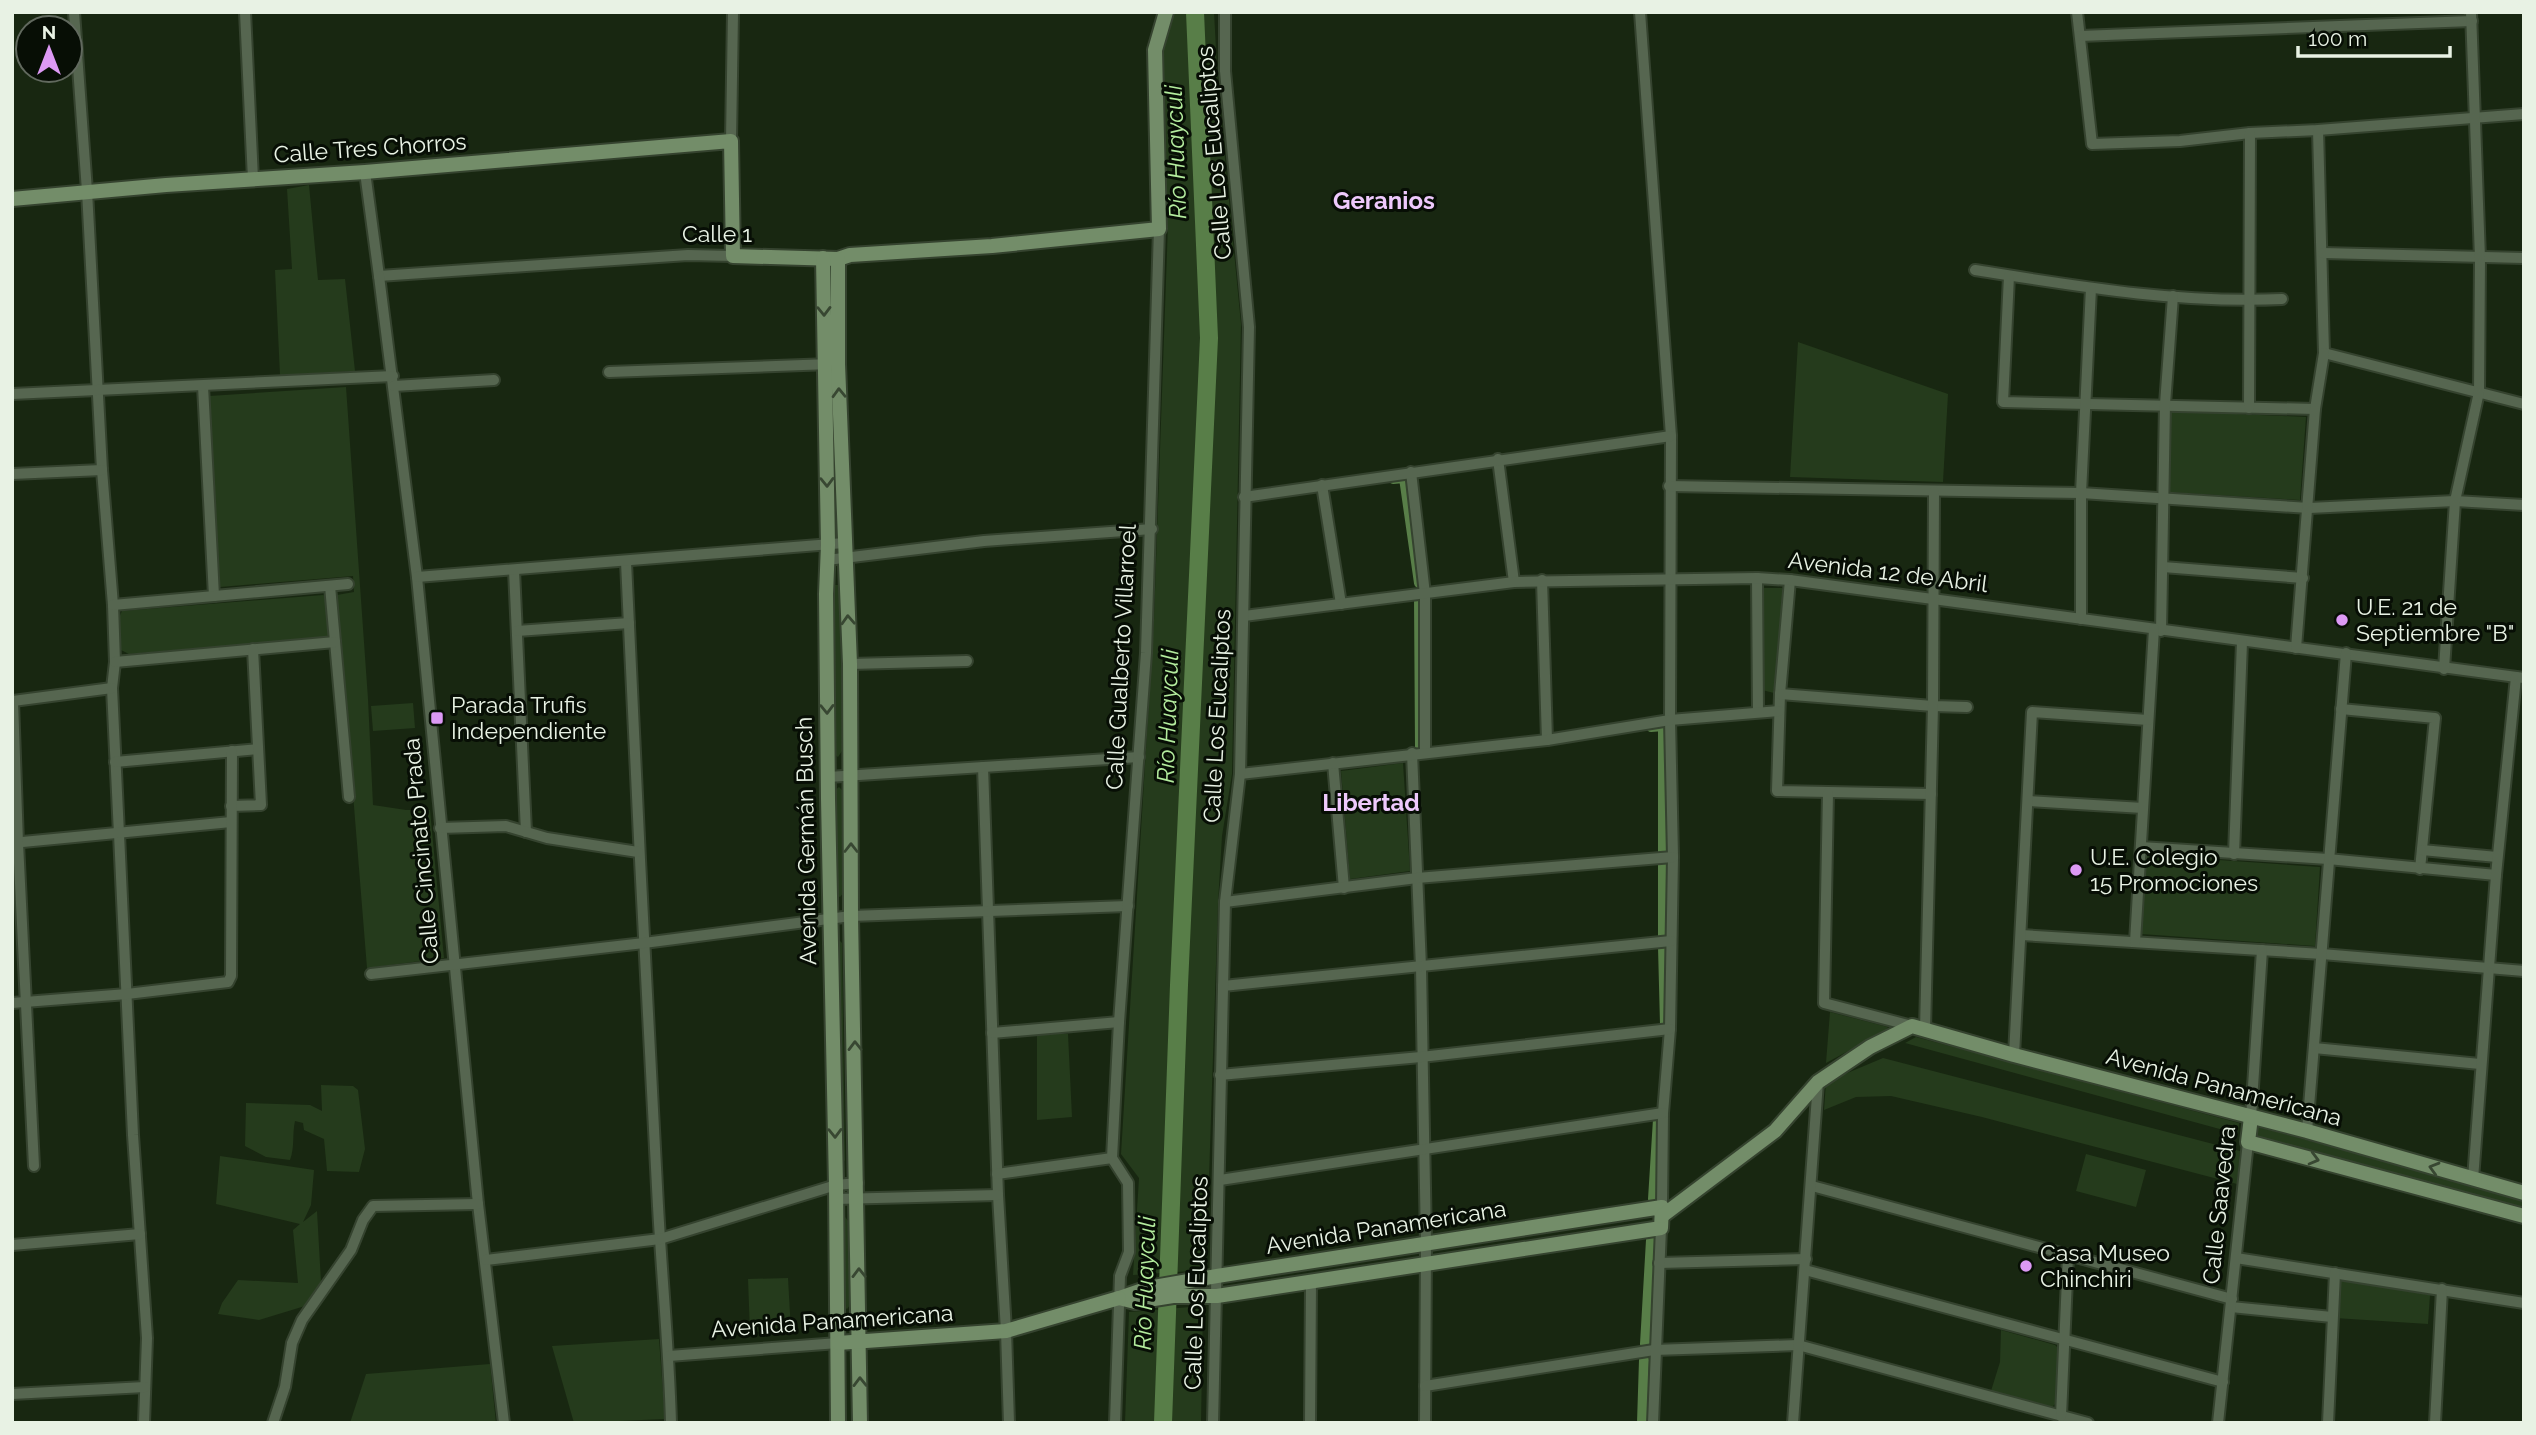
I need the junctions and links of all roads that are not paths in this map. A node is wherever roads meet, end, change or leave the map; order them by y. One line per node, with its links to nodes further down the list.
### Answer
1 (74, 12): 17 (street)
2 (245, 12): 16 (street)
3 (733, 12): 14 (street)
4 (1166, 12): 19 (main road, Calle Gualberto Villarroel)
5 (1226, 12): 56 (street, Calle Los Eucaliptos)
6 (1640, 12): 47 (street)
7 (2077, 12): 9 (street)
8 (2471, 17): 9 (street); 11 (street)
9 (2080, 36): 13 (street)
10 (2524, 114): 11 (street)
11 (2476, 118): 12 (street); 23 (street)
12 (2318, 131): 13 (street); 20 (street)
13 (2250, 133): 32 (street)
14 (731, 141): 15 (main road, Calle Tres Chorros); 21 (main road)
15 (365, 172): 16 (main road, Calle Tres Chorros); 27 (street)
16 (253, 179): 17 (main road, Calle Tres Chorros)
17 (87, 191): 18 (main road, Calle Tres Chorros); 39 (street)
18 (12, 199)
19 (1159, 229): 25 (main road, Calle 1); 61 (street, Calle Gualberto Villarroel)
20 (2323, 253): 23 (street); 33 (street)
21 (733, 256): 22 (main road, Calle 1); 27 (street, Calle 1)
22 (823, 258): 25 (main road, Calle 1); 34 (main road, Avenida Germán Busch, one-way to 34)
23 (2480, 258): 24 (street); 40 (street)
24 (2524, 258)
25 (838, 259): 34 (main road, Avenida Germán Busch)
26 (1975, 270): 28 (street)
27 (379, 276): 37 (street, Calle Cincinato Prada)
28 (2009, 276): 29 (street); 42 (street)
29 (2091, 288): 30 (street); 42 (street)
30 (2173, 296): 32 (street); 43 (street)
31 (2282, 299): 32 (street)
32 (2249, 301): 45 (street)
33 (2324, 353): 40 (street); 46 (street)
34 (831, 364): 35 (street); 62 (main road, Avenida Germán Busch, one-way to 34); 63 (main road, Avenida Germán Busch, one-way to 63)
35 (609, 372)
36 (494, 380): 37 (street)
37 (393, 381): 38 (street); 67 (street, Calle Cincinato Prada)
38 (203, 386): 39 (street); 77 (street)
39 (99, 391): 41 (street); 49 (street)
40 (2479, 391): 44 (street); 58 (street)
41 (12, 394)
42 (2086, 402): 43 (street); 55 (street)
43 (2165, 404): 45 (street); 57 (street)
44 (2524, 404)
45 (2249, 408): 46 (street)
46 (2315, 409): 60 (street)
47 (1671, 436): 48 (street); 53 (street)
48 (1498, 459): 50 (street); 73 (street)
49 (102, 470): 51 (street); 80 (street)
50 (1411, 472): 52 (street); 76 (street)
51 (12, 474)
52 (1322, 485): 56 (street); 79 (street)
53 (1669, 486): 54 (street); 70 (street)
54 (1934, 492): 55 (street); 78 (street)
55 (2081, 493): 57 (street); 82 (street)
56 (1244, 497): 81 (street, Calle Los Eucaliptos)
57 (2163, 498): 60 (street); 65 (street)
58 (2455, 501): 59 (street); 60 (street); 94 (street)
59 (2524, 505)
60 (2309, 508): 69 (street)
61 (1152, 529): 62 (street); 110 (street, Calle Gualberto Villarroel)
62 (845, 550): 63 (street); 93 (main road, Avenida Germán Busch, one-way to 62)
63 (828, 552): 64 (street); 116 (main road, Avenida Germán Busch, one-way to 116)
64 (626, 562): 66 (street); 83 (street)
65 (2162, 567): 69 (street); 84 (street)
66 (514, 570): 67 (street); 85 (street)
67 (417, 577): 124 (street, Calle Cincinato Prada)
68 (1757, 578): 70 (street, Avenida 12 de Abril); 72 (street, Avenida 12 de Abril); 102 (street)
69 (2303, 578): 88 (street)
70 (1669, 579): 71 (street, Avenida 12 de Abril); 103 (street)
71 (1542, 580): 73 (street, Avenida 12 de Abril); 105 (street)
72 (1790, 580): 78 (street, Avenida 12 de Abril); 97 (street)
73 (1514, 582): 76 (street, Avenida 12 de Abril)
74 (348, 584): 75 (street)
75 (330, 586): 77 (street); 86 (street)
76 (1425, 593): 79 (street, Avenida 12 de Abril); 108 (street)
77 (214, 596): 80 (street)
78 (1933, 598): 82 (street, Avenida 12 de Abril); 98 (street)
79 (1341, 604): 81 (street, Avenida 12 de Abril)
80 (113, 606): 92 (street)
81 (1244, 616): 114 (street, Calle Los Eucaliptos)
82 (2081, 619): 84 (street, Avenida 12 de Abril)
83 (629, 624): 85 (street); 130 (street)
84 (2157, 630): 87 (street, Avenida 12 de Abril); 104 (street)
85 (517, 631): 125 (street)
86 (335, 642): 89 (street); 119 (street)
87 (2242, 642): 88 (street, Avenida 12 de Abril); 131 (street)
88 (2296, 648): 90 (street, Avenida 12 de Abril)
89 (253, 649): 92 (street); 106 (street)
90 (2346, 653): 94 (street, Avenida 12 de Abril); 100 (street)
91 (967, 661): 93 (street)
92 (115, 662): 96 (street)
93 (850, 664): 115 (main road, Avenida Germán Busch)
94 (2444, 669): 95 (street, Avenida 12 de Abril)
95 (2520, 677): 133 (street)
96 (112, 688): 111 (street); 127 (street)
97 (1780, 694): 98 (street); 101 (street)
98 (1933, 706): 99 (street); 118 (street)
99 (1967, 707)
100 (2341, 709): 129 (street); 134 (street)
101 (1779, 711): 102 (street); 117 (street)
102 (1758, 712): 103 (street)
103 (1670, 720): 105 (street); 132 (street)
104 (2148, 720): 120 (street); 122 (street)
105 (1547, 740): 108 (street)
106 (258, 749): 107 (street); 121 (street)
107 (232, 751): 111 (street); 121 (street)
108 (1425, 751): 109 (street)
109 (1412, 753): 112 (street); 137 (street)
110 (1139, 757): 113 (street); 140 (street, Calle Gualberto Villarroel)
111 (115, 762): 126 (street)
112 (1333, 763): 114 (street); 138 (street)
113 (983, 767): 115 (street); 141 (street)
114 (1240, 774): 139 (street, Calle Los Eucaliptos)
115 (851, 776): 116 (street); 142 (main road, Avenida Germán Busch, one-way to 115)
116 (828, 777): 143 (main road, Avenida Germán Busch)
117 (1828, 793): 118 (street); 160 (street, Avenida Panamericana)
118 (1931, 794): 160 (street)
119 (349, 797)
120 (2029, 801): 122 (street); 144 (street)
121 (231, 806): 123 (street)
122 (2143, 808): 128 (street)
123 (231, 822): 126 (street); 156 (street)
124 (440, 828): 125 (street); 150 (street, Calle Cincinato Prada)
125 (526, 832): 130 (street)
126 (119, 834): 127 (street); 156 (street)
127 (15, 843): 157 (street)
128 (2141, 848): 131 (street); 146 (street)
129 (2422, 850): 133 (street); 135 (street)
130 (638, 852): 147 (street)
131 (2234, 854): 134 (street)
132 (1673, 857): 137 (street); 145 (street)
133 (2497, 857): 136 (street)
134 (2328, 859): 135 (street); 149 (street)
135 (2420, 869): 136 (street)
136 (2496, 875): 152 (street)
137 (1418, 878): 138 (street); 151 (street)
138 (1344, 888): 139 (street)
139 (1226, 902): 155 (street, Calle Los Eucaliptos)
140 (1128, 906): 141 (street); 159 (street, Calle Gualberto Villarroel)
141 (988, 911): 142 (street); 162 (street)
142 (851, 916): 143 (street); 179 (main road, Avenida Germán Busch, one-way to 142)
143 (830, 918): 147 (street); 181 (main road, Avenida Germán Busch, one-way to 181)
144 (2021, 935): 146 (street); 164 (street)
145 (1671, 941): 151 (street); 161 (street)
146 (2135, 942): 148 (street)
147 (644, 943): 150 (street); 189 (street)
148 (2262, 950): 149 (street); 170 (street, Calle Saavedra)
149 (2322, 954): 152 (street); 163 (street)
150 (453, 965): 154 (street); 185 (street, Calle Cincinato Prada)
151 (1421, 967): 155 (street); 165 (street)
152 (2489, 969): 153 (street); 166 (street)
153 (2524, 971)
154 (371, 974)
155 (1223, 986): 167 (street, Calle Los Eucaliptos)
156 (127, 994): 157 (street); 188 (street)
157 (27, 1001): 158 (street); 175 (street)
158 (12, 1003)
159 (1119, 1022): 162 (street); 174 (street, Calle Gualberto Villarroel)
160 (1918, 1028): 164 (main road, Avenida Panamericana); 168 (main road, Avenida Panamericana)
161 (1670, 1029): 165 (street); 169 (street)
162 (992, 1033): 176 (street)
163 (2314, 1048): 166 (street); 171 (street)
164 (2014, 1055): 170 (main road, Avenida Panamericana)
165 (1421, 1057): 167 (street); 173 (street)
166 (2480, 1064): 177 (street)
167 (1220, 1075): 178 (street, Calle Los Eucaliptos)
168 (1818, 1082): 180 (street); 187 (main road, Avenida Panamericana)
169 (1663, 1113): 173 (street); 187 (street)
170 (2251, 1117): 171 (main road, Avenida Panamericana); 172 (main road, Calle Saavedra)
171 (2307, 1132): 177 (main road, Avenida Panamericana, one-way to 171)
172 (2248, 1142): 186 (main road, Avenida Panamericana, one-way to 186); 193 (street, Calle Saavedra)
173 (1423, 1149): 178 (street); 190 (street)
174 (1112, 1158): 176 (street); 204 (street)
175 (34, 1166)
176 (997, 1174): 183 (street)
177 (2473, 1179): 182 (main road, Avenida Panamericana)
178 (1220, 1180): 199 (street, Calle Los Eucaliptos)
179 (858, 1183): 181 (street); 184 (main road, Avenida Germán Busch)
180 (1812, 1186): 192 (street); 197 (street)
181 (836, 1192): 184 (street); 189 (street); 211 (main road, Avenida Germán Busch)
182 (2524, 1193)
183 (998, 1195): 184 (street); 208 (street)
184 (858, 1199): 209 (main road, Avenida Germán Busch, one-way to 184)
185 (478, 1204): 194 (street, Calle Cincinato Prada); 221 (street)
186 (2524, 1216)
187 (1662, 1217): 190 (main road, Avenida Panamericana); 195 (street); 196 (main road, Avenida Panamericana)
188 (140, 1234): 191 (street); 217 (street)
189 (660, 1239): 194 (street); 214 (street)
190 (1426, 1243): 196 (street); 199 (main road, Avenida Panamericana)
191 (12, 1245)
192 (2068, 1256): 205 (street); 210 (street)
193 (2236, 1258): 198 (street); 205 (street, Calle Saavedra)
194 (486, 1260): 222 (street, Calle Cincinato Prada)
195 (1659, 1263): 197 (street); 213 (street)
196 (1426, 1264): 200 (main road, Avenida Panamericana); 216 (street)
197 (1805, 1265): 210 (street); 212 (street)
198 (2335, 1273): 201 (street); 207 (street)
199 (1217, 1276): 202 (main road, Avenida Panamericana); 203 (street, Calle Los Eucaliptos)
200 (1311, 1282): 203 (main road, Avenida Panamericana); 229 (street)
201 (2442, 1289): 206 (street); 236 (street)
202 (1172, 1291): 203 (main road, Avenida Panamericana); 204 (main road, Avenida Panamericana)
203 (1217, 1296): 228 (street, Calle Los Eucaliptos)
204 (1119, 1298): 208 (main road, Avenida Panamericana); 227 (street)
205 (2231, 1303): 207 (street); 215 (street, Calle Saavedra)
206 (2524, 1303)
207 (2332, 1317): 235 (street)
208 (1006, 1331): 209 (main road, Avenida Panamericana); 226 (street)
209 (860, 1341): 211 (main road, Avenida Panamericana); 225 (main road, Avenida Germán Busch, one-way to 209)
210 (2064, 1341): 215 (street); 219 (street)
211 (838, 1343): 214 (street, Avenida Panamericana); 224 (main road, Avenida Germán Busch)
212 (1797, 1345): 213 (street); 219 (street); 232 (street)
213 (1654, 1350): 216 (street); 231 (street)
214 (669, 1356): 223 (street)
215 (2222, 1382): 234 (street, Calle Saavedra)
216 (1424, 1386): 230 (street)
217 (145, 1387): 218 (street); 220 (street)
218 (12, 1394)
219 (2061, 1416): 233 (street)
220 (144, 1423)
221 (273, 1423)
222 (504, 1423)
223 (671, 1423)
224 (838, 1423)
225 (860, 1423)
226 (1009, 1423)
227 (1115, 1423)
228 (1213, 1423)
229 (1310, 1423)
230 (1425, 1423)
231 (1653, 1423)
232 (1793, 1423)
233 (2088, 1423)
234 (2218, 1423)
235 (2328, 1423)
236 (2435, 1423)

